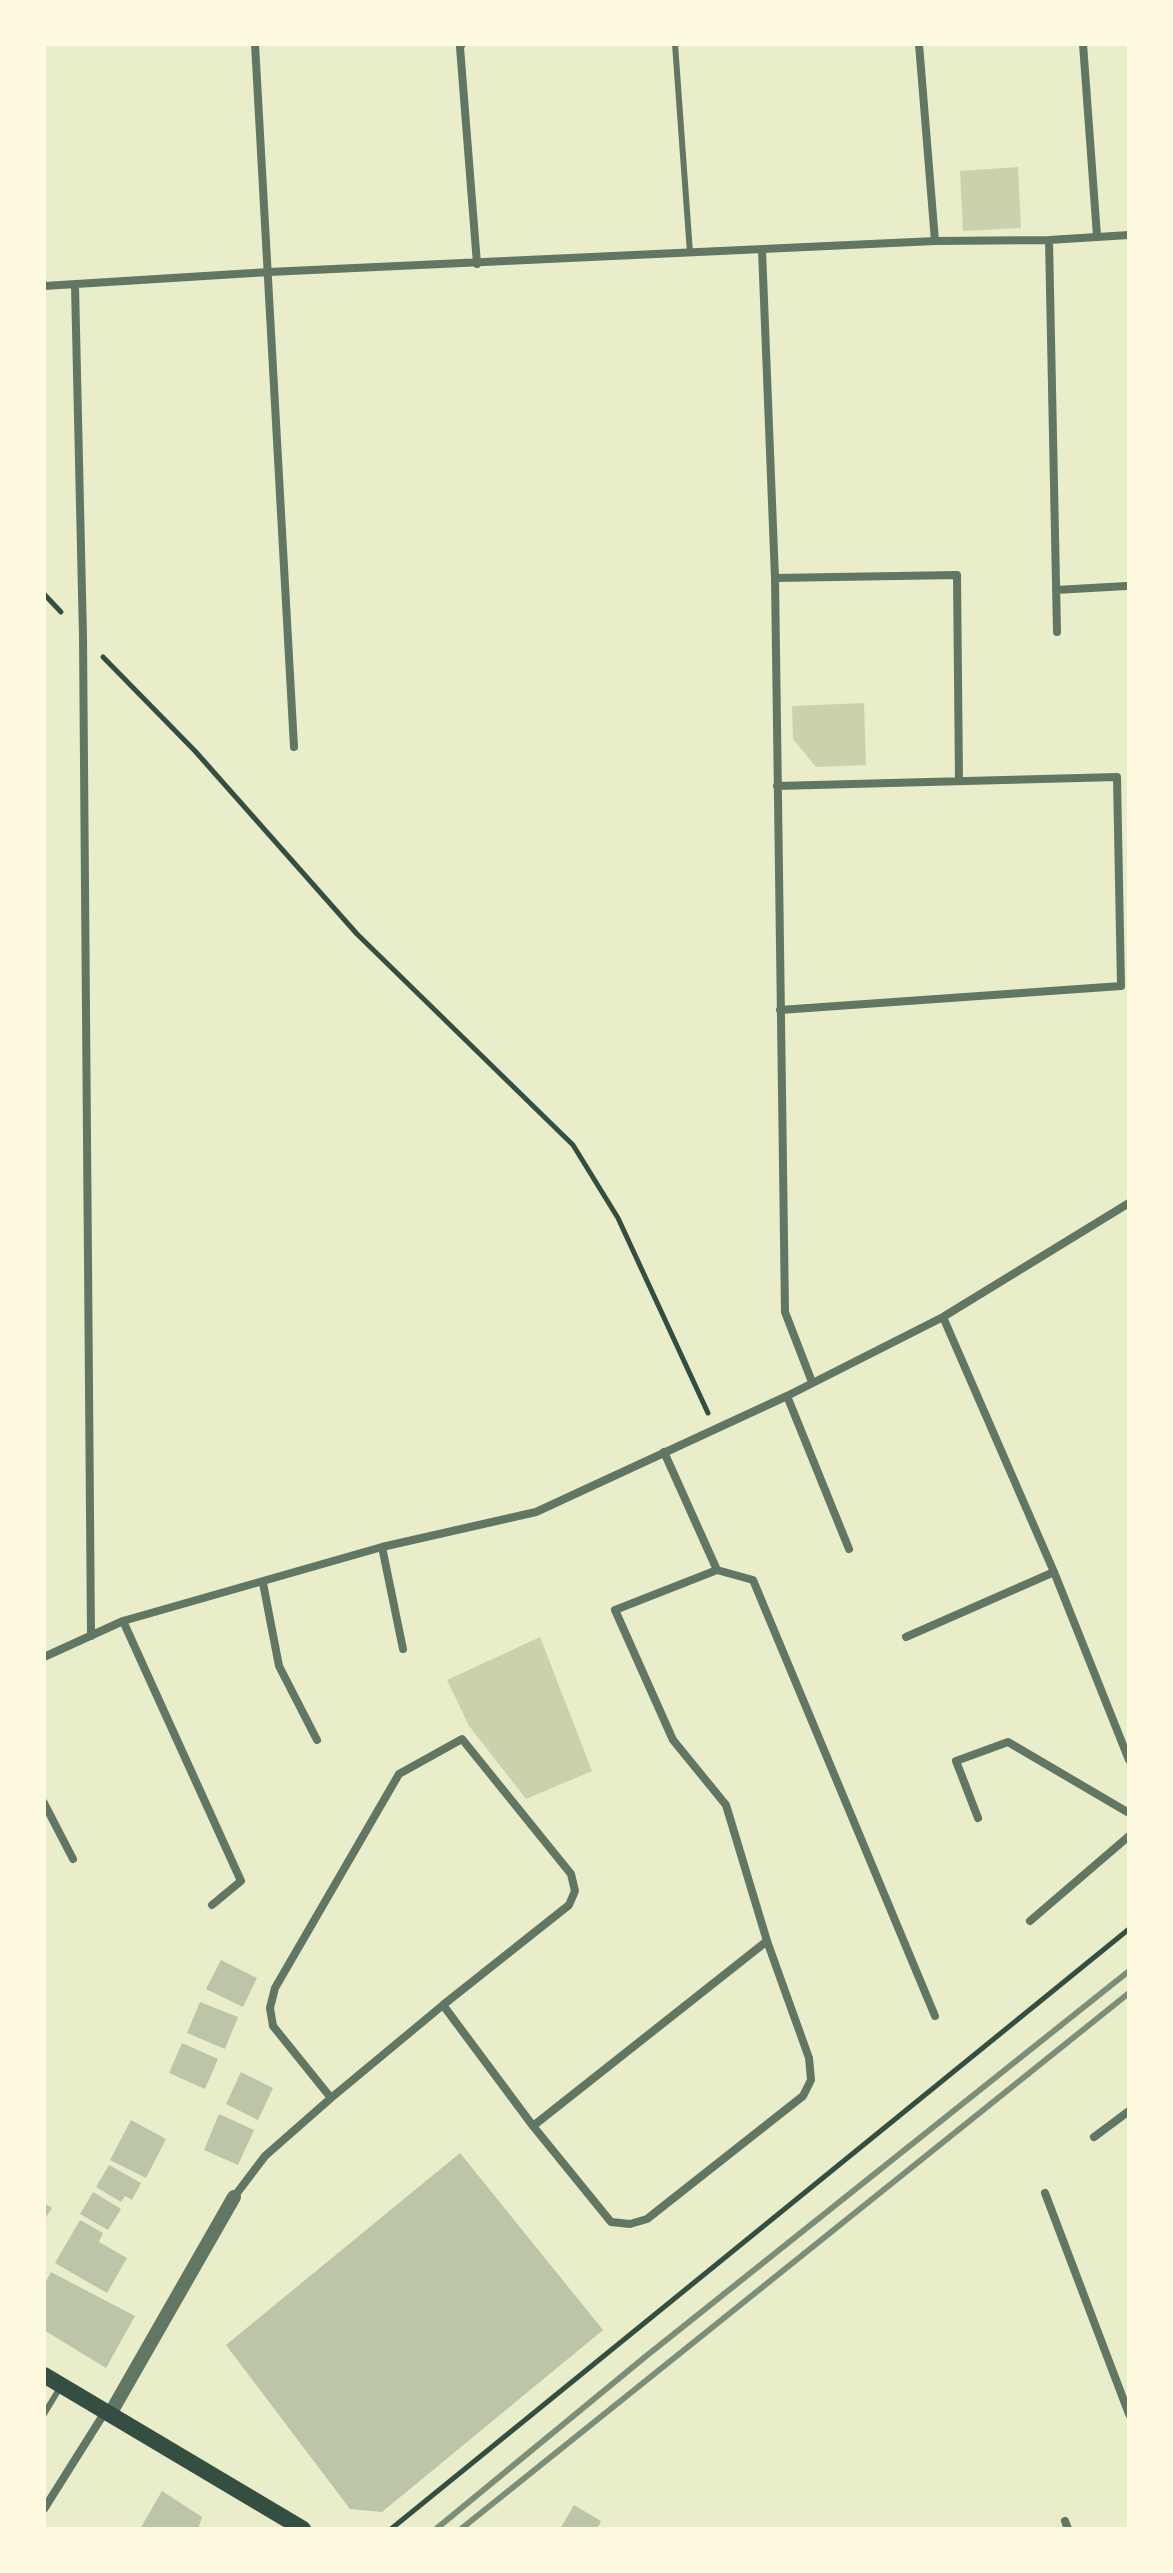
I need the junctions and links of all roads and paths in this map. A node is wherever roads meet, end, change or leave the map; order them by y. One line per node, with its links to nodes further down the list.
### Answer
1 (255, 44): 13 (street)
2 (462, 44): 12 (street)
3 (675, 44): 11 (lane)
4 (919, 44): 9 (street)
5 (1083, 44): 7 (street)
6 (1129, 235): 7 (street)
7 (1097, 236): 8 (street)
8 (1049, 240): 9 (street); 18 (street)
9 (935, 241): 10 (street)
10 (762, 250): 11 (street); 16 (street)
11 (690, 253): 12 (street)
12 (477, 264): 13 (street)
13 (269, 272): 14 (street); 22 (street)
14 (75, 285): 15 (street); 21 (street)
15 (44, 286)
16 (775, 578): 23 (street); 24 (street)
17 (1126, 586): 18 (street)
18 (1056, 590): 20 (street)
19 (44, 594): 21 (path)
20 (1057, 632)
21 (83, 637): 30 (path); 38 (street)
22 (294, 747)
23 (959, 781): 24 (street); 25 (street)
24 (777, 786): 25 (street)
25 (780, 1010): 28 (street)
26 (1129, 1203): 27 (street)
27 (943, 1317): 28 (street); 35 (street)
28 (812, 1382): 29 (street)
29 (787, 1396): 30 (street); 33 (street)
30 (716, 1428): 31 (street)
31 (664, 1452): 32 (street); 34 (street)
32 (382, 1547): 36 (street); 40 (street)
33 (849, 1549)
34 (717, 1570): 52 (street); 54 (street)
35 (1054, 1572): 39 (street); 43 (street)
36 (263, 1583): 37 (street); 42 (street)
37 (123, 1621): 38 (street); 49 (street)
38 (91, 1636): 41 (street)
39 (906, 1637)
40 (403, 1649)
41 (44, 1657)
42 (317, 1740)
43 (1129, 1760)
44 (44, 1803): 48 (street)
45 (1129, 1813): 46 (street)
46 (978, 1818)
47 (1129, 1836): 50 (street)
48 (73, 1859)
49 (212, 1905)
50 (1030, 1921)
51 (1129, 1929): 68 (path)
52 (767, 1941): 57 (street); 57 (street)
53 (443, 2005): 55 (street); 55 (street); 57 (street)
54 (935, 2016)
55 (331, 2098): 60 (street)
56 (1129, 2111): 58 (street)
57 (533, 2126)
58 (1094, 2137)
59 (1045, 2193): 65 (street)
60 (234, 2197): 63 (street)
61 (44, 2375): 62 (main road)
62 (62, 2386): 63 (main road); 64 (lane)
63 (108, 2413): 66 (street); 67 (main road)
64 (44, 2414)
65 (1129, 2414)
66 (44, 2509)
67 (303, 2529)
68 (391, 2529)

